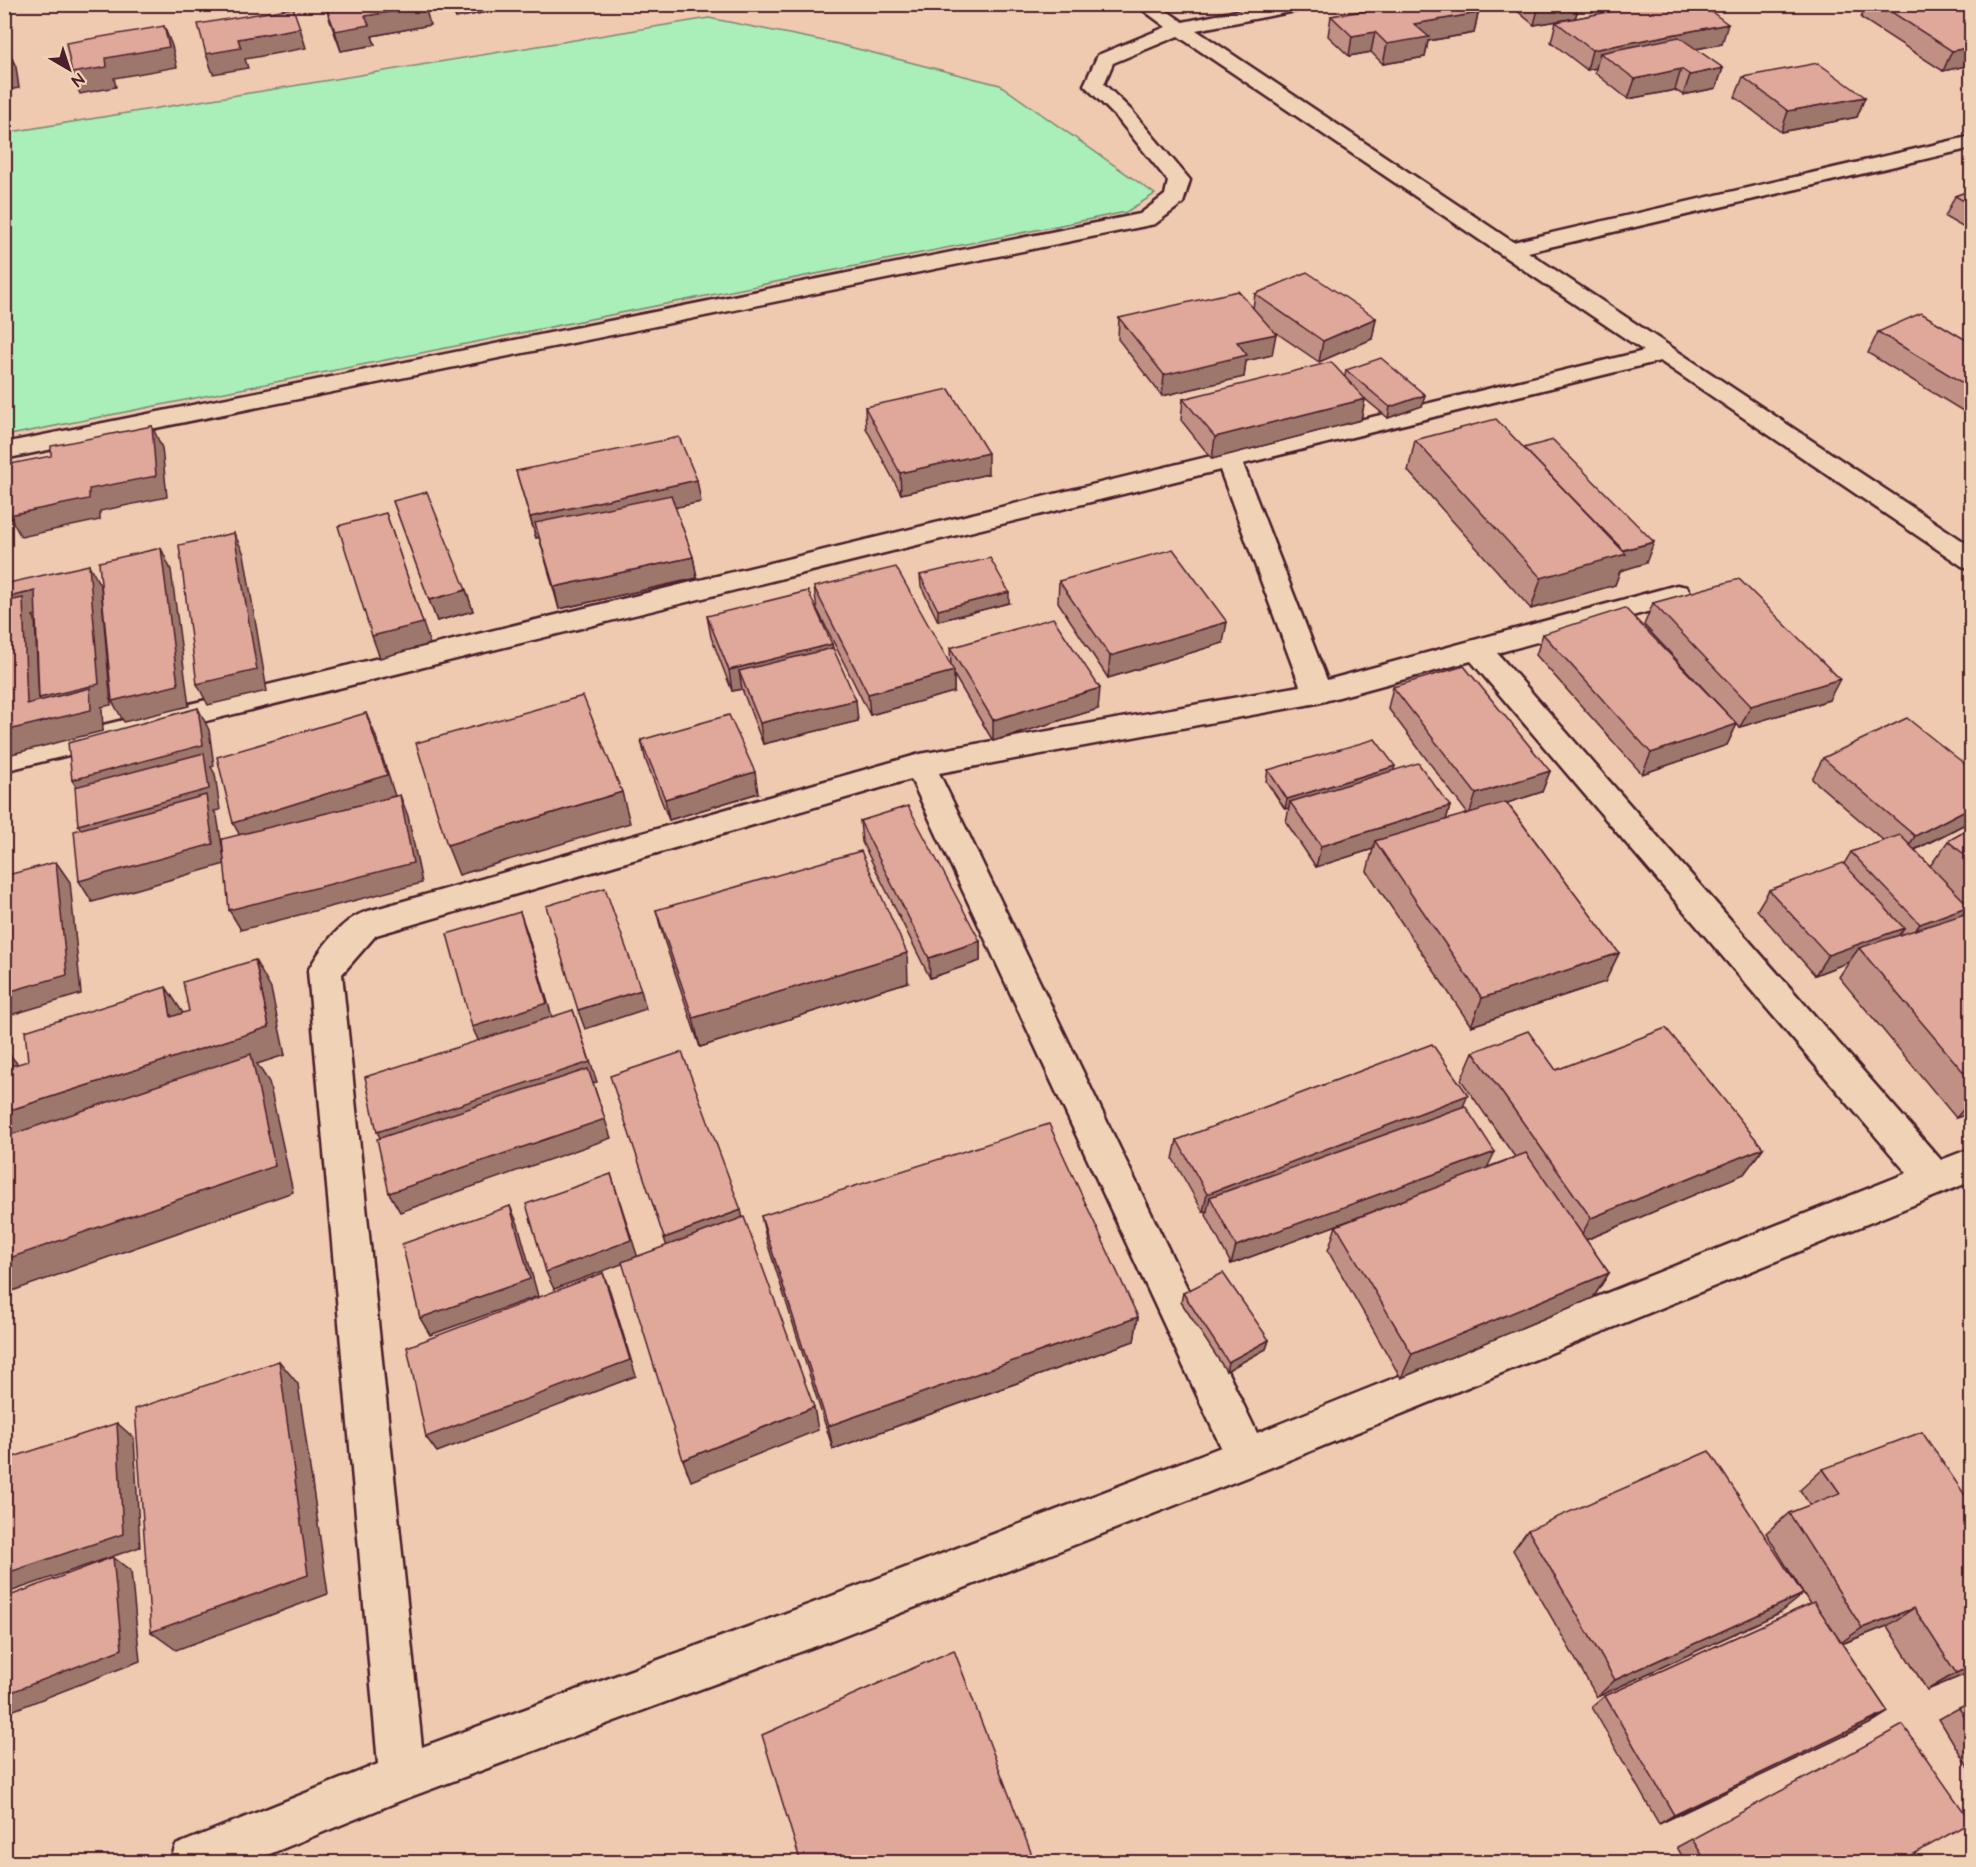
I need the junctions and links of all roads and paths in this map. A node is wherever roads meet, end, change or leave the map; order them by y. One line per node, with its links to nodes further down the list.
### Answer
1 (1144, 4): 3 (street)
2 (1301, 4): 3 (street)
3 (1180, 28): 5 (street); 7 (street)
4 (1971, 142): 5 (street)
5 (1510, 249): 6 (street)
6 (1664, 353): 8 (street); 9 (street)
7 (4, 451)
8 (1229, 460): 12 (street); 13 (street)
9 (1971, 560)
10 (1677, 594): 11 (street)
11 (1477, 649): 12 (street); 15 (street)
12 (1317, 693): 14 (street)
13 (4, 760)
14 (920, 765): 16 (street); 17 (street)
15 (1953, 1171): 16 (street)
16 (1247, 1457): 17 (street)
17 (402, 1777): 18 (street)
18 (193, 1863)

